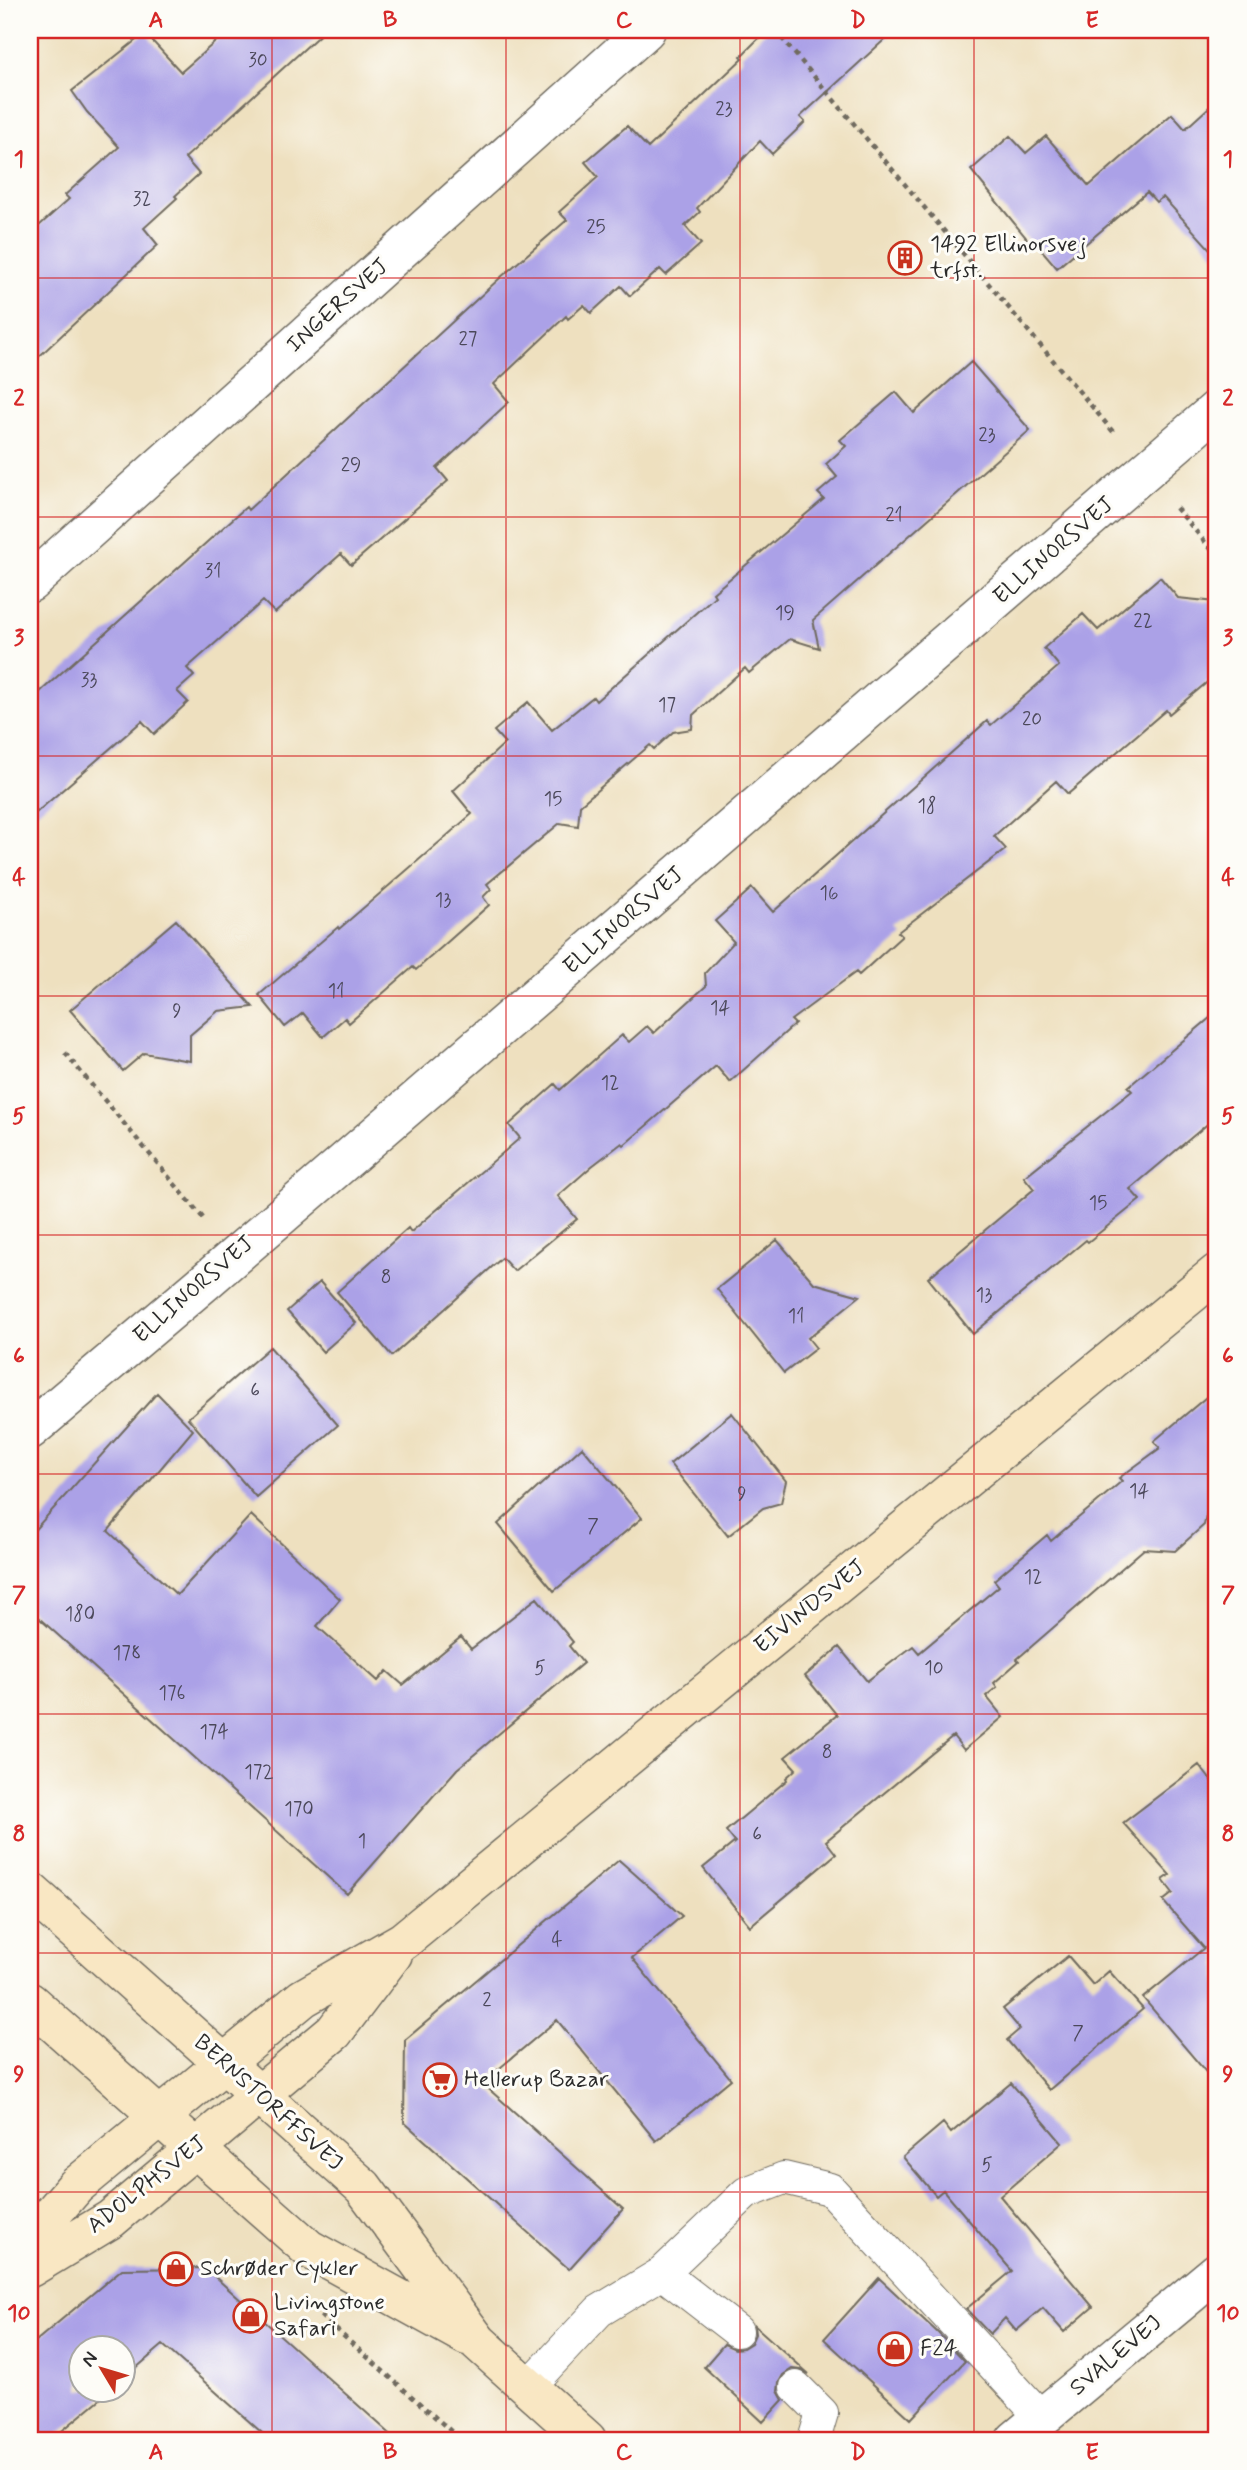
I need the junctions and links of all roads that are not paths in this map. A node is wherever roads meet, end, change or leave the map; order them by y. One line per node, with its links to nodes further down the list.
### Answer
1 (646, 30): 3 (street, INGERSVEJ)
2 (1217, 409): 5 (street, ELLINORSVEJ)
3 (30, 583)
4 (1217, 1273): 7 (street, EIVINDSVEJ)
5 (30, 1430)
6 (30, 1891): 9 (street, BERNSTORFFSVEJ)
7 (403, 1941): 9 (street, EIVINDSVEJ); 10 (street, EIVINDSVEJ)
8 (30, 2002): 11 (street, BERNSTORFFSVEJ)
9 (224, 2063): 10 (street, BERNSTORFFSVEJ); 11 (street, EIVINDSVEJ)
10 (259, 2095): 12 (street, ADOLPHSVEJ); 18 (street, BERNSTORFFSVEJ)
11 (160, 2116): 12 (street, BERNSTORFFSVEJ); 13 (street, ADOLPHSVEJ)
12 (195, 2148): 14 (street, ADOLPHSVEJ); 18 (street, BERNSTORFFSVEJ)
13 (30, 2239)
14 (30, 2268)
15 (1217, 2272): 21 (street, SVALEVEJ)
16 (662, 2273): 17 (lane); 19 (lane); 21 (lane)
17 (737, 2331)
18 (478, 2342): 19 (street, BERNSTORFFSVEJ)
19 (528, 2387): 22 (street, BERNSTORFFSVEJ)
20 (796, 2387): 23 (lane)
21 (1028, 2429)
22 (587, 2440)
23 (814, 2440)

